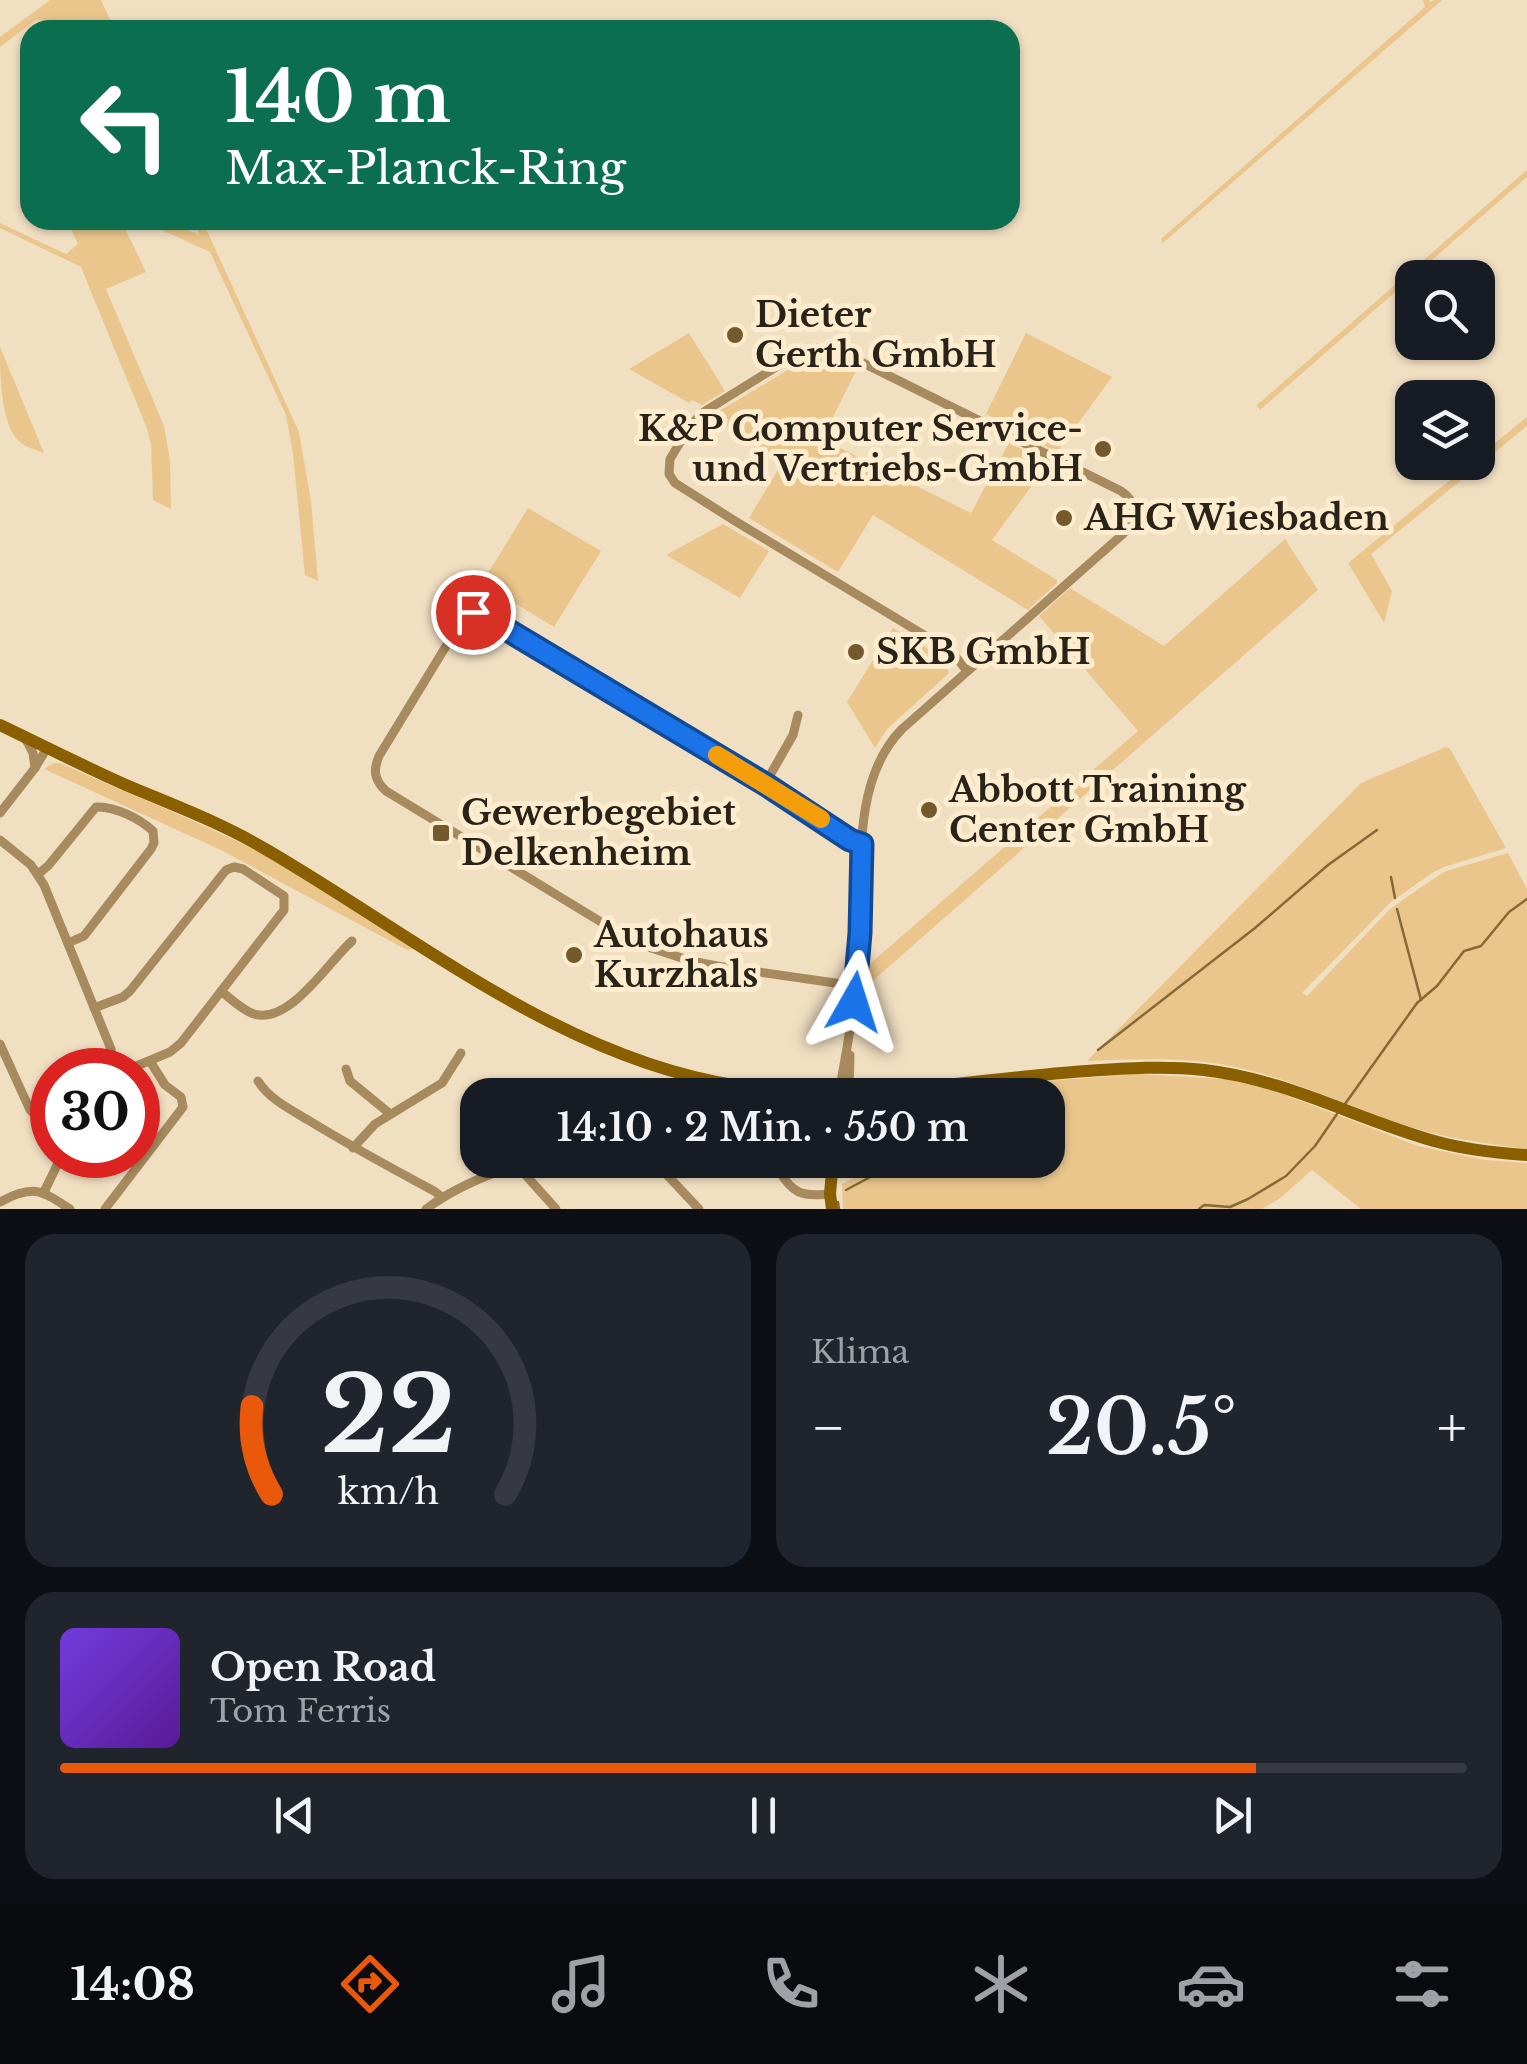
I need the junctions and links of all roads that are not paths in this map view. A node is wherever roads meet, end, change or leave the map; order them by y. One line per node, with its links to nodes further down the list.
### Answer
1 (967, 671): 1 (street); 10 (street)
2 (798, 715): 7 (street)
3 (0, 725): 4 (main road)
4 (23, 736): 5 (main road); 6 (street)
5 (48, 748): 6 (street); 25 (main road)
6 (35, 768): 8 (street)
7 (765, 784): 10 (street); 14 (street)
8 (0, 813)
9 (0, 840): 11 (street)
10 (862, 844): 14 (street)
11 (38, 874): 13 (street); 13 (street)
12 (352, 941): 15 (street)
13 (68, 944): 16 (street)
14 (856, 986): 17 (street)
15 (221, 991): 16 (street); 21 (street)
16 (94, 1008): 19 (street)
17 (849, 1043): 22 (street); 26 (street)
18 (0, 1044): 31 (street)
19 (111, 1048)
20 (462, 1053): 32 (street)
21 (160, 1056)
22 (850, 1066): 27 (street); 28 (street)
23 (346, 1068): 32 (street)
24 (160, 1077): 33 (street)
25 (696, 1078)
26 (846, 1078)
27 (847, 1078)
28 (857, 1078)
29 (1013, 1078): 35 (main road)
30 (258, 1081): 34 (street)
31 (30, 1110)
32 (389, 1113): 34 (street)
33 (160, 1138)
34 (353, 1148): 45 (street)
35 (1527, 1155)
36 (51, 1178): 43 (street)
37 (130, 1178): 48 (street)
38 (480, 1178): 45 (street)
39 (528, 1178): 51 (street)
40 (670, 1178): 52 (street)
41 (785, 1178): 44 (street)
42 (831, 1178): 44 (main road)
43 (44, 1192): 46 (street); 47 (street)
44 (830, 1194): 53 (main road)
45 (442, 1197): 49 (street); 50 (street)
46 (0, 1202)
47 (70, 1209)
48 (106, 1209)
49 (426, 1209)
50 (446, 1209)
51 (556, 1209)
52 (699, 1209)
53 (832, 1209)

